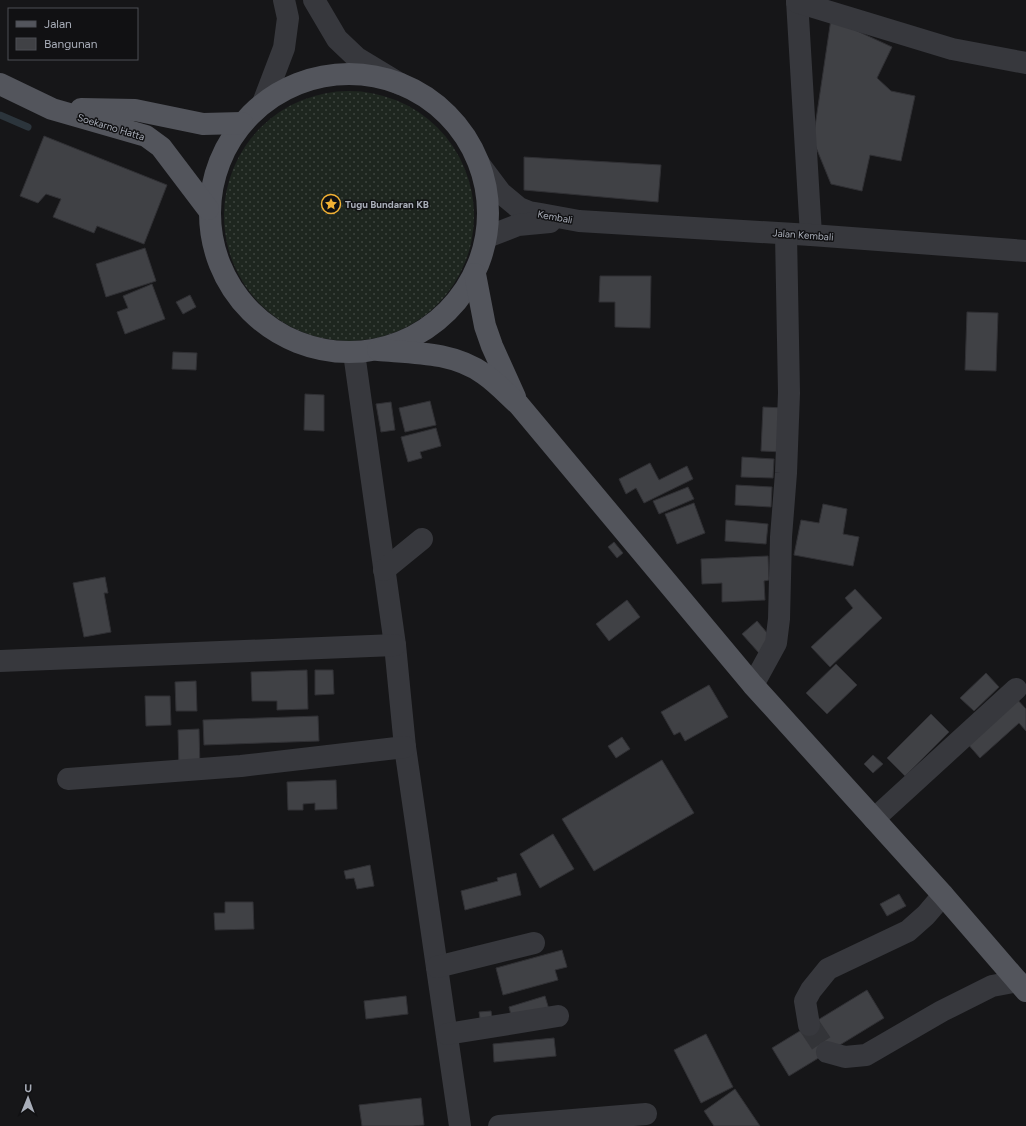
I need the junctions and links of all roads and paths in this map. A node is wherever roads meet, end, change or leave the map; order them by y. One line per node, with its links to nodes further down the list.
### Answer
1 (284, 0): 7 (street)
2 (314, 0): 6 (street)
3 (797, 1): 4 (street); 14 (street)
4 (1026, 63)
5 (0, 84): 8 (main road, Soekarno Hatta)
6 (400, 84): 7 (main road); 10 (main road)
7 (263, 103): 9 (main road)
8 (52, 109): 9 (main road, Soekarno Hatta); 11 (main road, Soekarno Hatta)
9 (242, 123): 11 (main road)
10 (480, 165): 12 (street, Kembali); 15 (main road)
11 (208, 209): 19 (main road)
12 (579, 221): 13 (street, Jalan Kembali); 15 (street, Kembali)
13 (786, 234): 14 (street, Jalan Kembali); 25 (street)
14 (811, 236): 16 (street, Jalan Kembali)
15 (487, 237): 17 (main road)
16 (1026, 251)
17 (475, 274): 18 (main road); 20 (main road)
18 (378, 350): 19 (main road); 20 (main road)
19 (354, 353): 22 (street)
20 (519, 405): 25 (main road)
21 (422, 539): 22 (street)
22 (384, 570): 23 (street)
23 (395, 645): 24 (street); 27 (street)
24 (0, 661)
25 (753, 686): 29 (main road)
26 (1016, 689): 29 (street)
27 (405, 747): 28 (street); 32 (street)
28 (68, 779)
29 (874, 819): 30 (main road)
30 (943, 896): 33 (main road); 35 (street)
31 (534, 943): 32 (street)
32 (437, 967): 36 (street)
33 (1022, 986): 37 (street)
34 (558, 1016): 36 (street)
35 (809, 1025)
36 (447, 1034): 39 (street)
37 (827, 1052)
38 (646, 1114): 40 (street)
39 (460, 1126)
40 (499, 1126)

